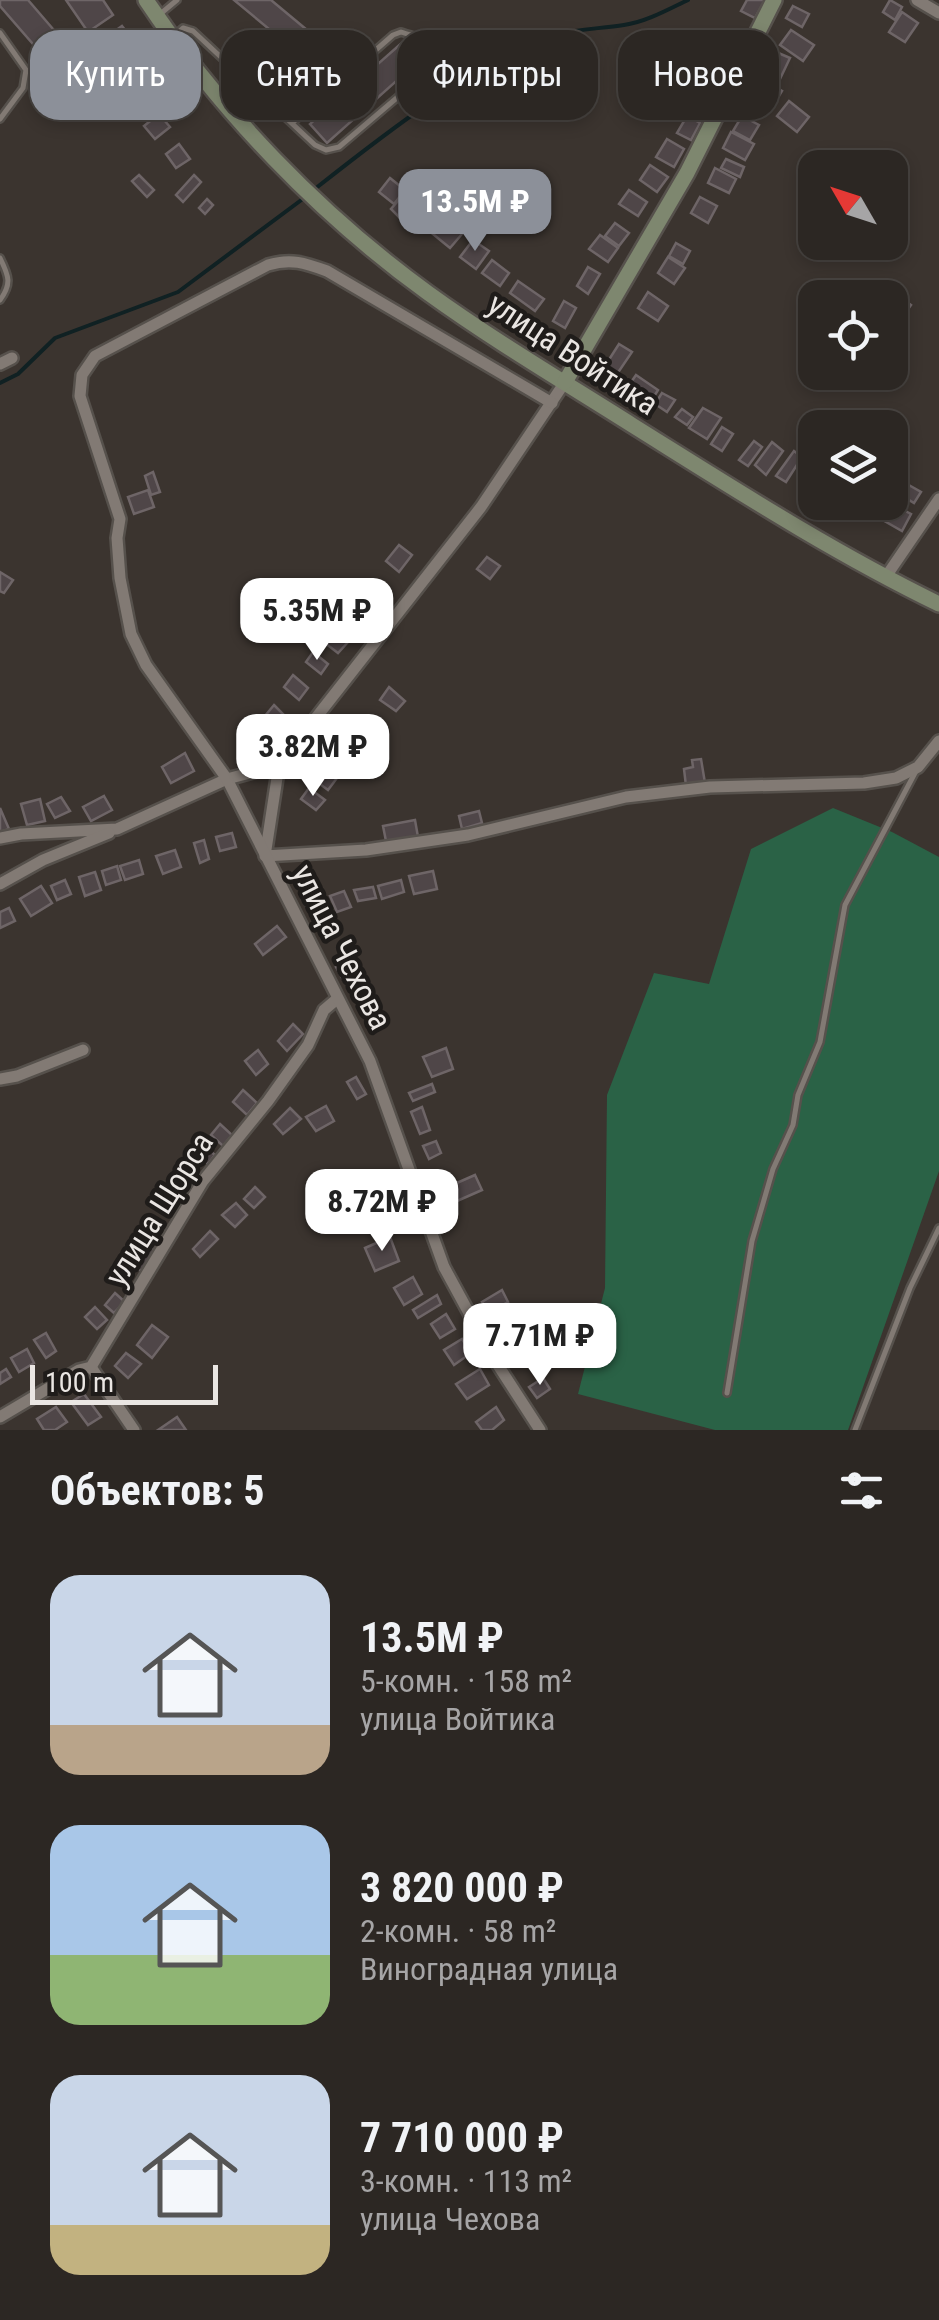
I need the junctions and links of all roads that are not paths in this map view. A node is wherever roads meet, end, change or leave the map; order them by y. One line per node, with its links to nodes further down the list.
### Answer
1 (146, 0): 6 (main road, улица Войтика)
2 (177, 0): 6 (lane)
3 (774, 0): 15 (main road)
4 (917, 0): 5 (street)
5 (939, 13)
6 (157, 16): 7 (main road, улица Войтика)
7 (167, 30)
8 (0, 33): 11 (lane)
9 (201, 39): 12 (lane)
10 (201, 73): 15 (main road, улица Войтика)
11 (0, 119)
12 (292, 124): 12 (lane)
13 (0, 258): 14 (lane)
14 (0, 300)
15 (565, 382): 16 (street); 18 (main road, улица Войтика)
16 (552, 402): 21 (street); 23 (street, улица Чехова)
17 (939, 500): 18 (street)
18 (885, 578): 19 (main road, улица Войтика)
19 (939, 604)
20 (939, 741): 22 (street)
21 (279, 766): 23 (street); 26 (street)
22 (918, 767): 26 (street); 33 (lane)
23 (227, 779): 24 (street); 26 (street, улица Чехова)
24 (117, 829): 25 (street); 27 (street)
25 (0, 838)
26 (266, 856): 28 (street, улица Чехова)
27 (0, 884)
28 (337, 998): 32 (street, улица Щорса); 36 (street, улица Чехова)
29 (83, 1050): 30 (street)
30 (0, 1079)
31 (939, 1228): 37 (lane)
32 (91, 1367): 34 (street); 35 (street)
33 (727, 1393)
34 (0, 1417)
35 (134, 1430)
36 (540, 1430)
37 (855, 1430)

